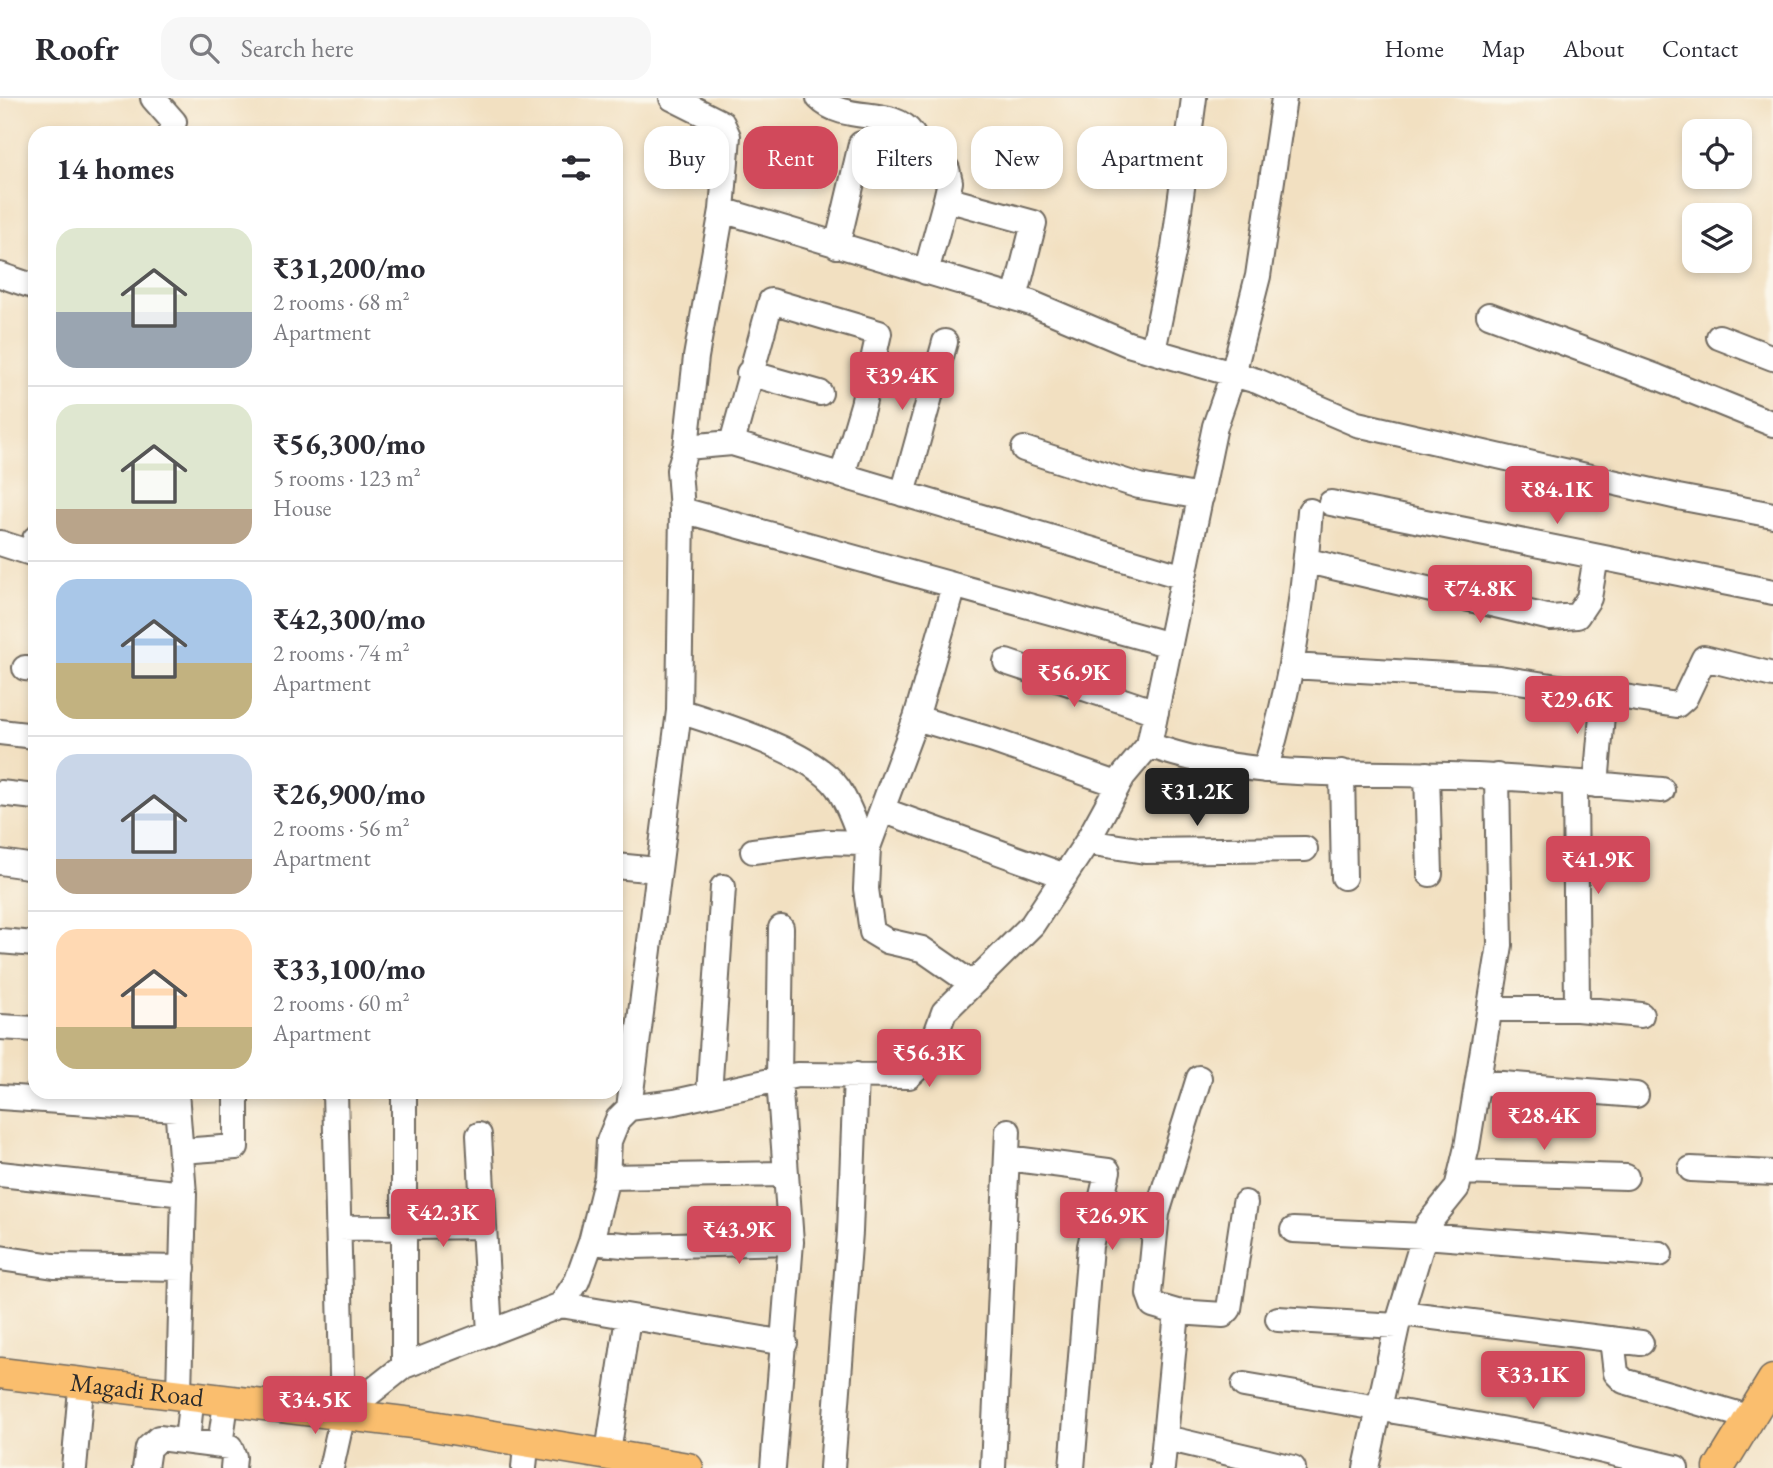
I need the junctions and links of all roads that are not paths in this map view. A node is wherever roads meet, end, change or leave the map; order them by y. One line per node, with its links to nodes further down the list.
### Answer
1 (153, 98): 6 (street)
2 (672, 98): 11 (street)
3 (819, 98): 7 (street)
4 (1194, 98): 20 (street)
5 (1284, 98): 23 (street)
6 (173, 126)
7 (903, 126)
8 (852, 182): 12 (street)
9 (948, 189): 10 (street)
10 (946, 199): 13 (street); 16 (street)
11 (722, 210): 12 (street); 27 (street)
12 (837, 246): 13 (street)
13 (926, 272): 16 (street)
14 (0, 275): 15 (street)
15 (28, 285)
16 (1015, 298): 20 (street)
17 (1489, 316): 25 (street)
18 (1719, 337): 21 (street)
19 (945, 342): 30 (street)
20 (1153, 351): 23 (street)
21 (1773, 358)
22 (749, 373): 24 (street); 26 (street); 29 (street)
23 (1233, 374): 31 (street); 33 (street)
24 (820, 393)
25 (1773, 424)
26 (732, 443): 27 (street); 29 (street)
27 (686, 447): 32 (street)
28 (1024, 449): 31 (street)
29 (842, 476): 30 (street)
30 (903, 494): 38 (street)
31 (1200, 497): 38 (street)
32 (681, 510): 39 (street); 46 (street)
33 (1773, 514)
34 (0, 543): 35 (street)
35 (28, 552)
36 (1596, 557): 37 (street); 37 (street); 40 (street)
37 (1306, 558): 43 (street)
38 (1184, 577): 41 (street)
39 (954, 586): 41 (street); 48 (street)
40 (1773, 592)
41 (1170, 645): 47 (street)
42 (1006, 662): 47 (street)
43 (1291, 666): 45 (street); 52 (street)
44 (1773, 675): 45 (street)
45 (1604, 692): 57 (street)
46 (679, 711): 63 (street); 69 (street)
47 (1156, 712): 51 (street)
48 (916, 718): 56 (street); 61 (street)
49 (0, 732): 50 (street)
50 (28, 735)
51 (1149, 746): 52 (street); 56 (street)
52 (1265, 770): 53 (street)
53 (1342, 772): 54 (street); 72 (street)
54 (1427, 774): 55 (street); 70 (street)
55 (1497, 776): 57 (street); 78 (street)
56 (1117, 784): 62 (street)
57 (1585, 784): 58 (street); 79 (street)
58 (1662, 790)
59 (0, 793): 60 (street)
60 (28, 796)
61 (882, 810): 63 (street); 71 (street)
62 (1087, 842): 64 (street); 71 (street)
63 (865, 845): 65 (street); 77 (street)
64 (1305, 849)
65 (753, 851)
66 (0, 862): 67 (street)
67 (28, 866)
68 (623, 867): 69 (street)
69 (657, 870): 96 (street)
70 (1430, 874)
71 (1065, 876): 77 (street)
72 (1344, 877)
73 (723, 887): 87 (street)
74 (781, 928): 85 (street)
75 (0, 941): 76 (street)
76 (28, 943)
77 (971, 983): 83 (street)
78 (1490, 1009): 79 (street); 86 (street)
79 (1577, 1009): 80 (street)
80 (1641, 1015)
81 (0, 1027): 82 (street)
82 (28, 1029)
83 (856, 1075): 85 (street); 149 (street)
84 (1199, 1078): 121 (street)
85 (779, 1079): 87 (street); 105 (street)
86 (1478, 1083): 88 (street); 102 (street)
87 (709, 1094): 96 (street)
88 (1636, 1095)
89 (0, 1097): 90 (street)
90 (28, 1098)
91 (88, 1099): 95 (street)
92 (236, 1099): 99 (street)
93 (335, 1099): 112 (street)
94 (404, 1099): 111 (street)
95 (176, 1101): 99 (street)
96 (629, 1108): 106 (street)
97 (1008, 1131): 100 (street)
98 (478, 1135): 110 (street)
99 (181, 1151): 108 (street)
100 (1007, 1158): 150 (street); 151 (street)
101 (1691, 1169): 103 (street)
102 (1461, 1172): 107 (street); 114 (street)
103 (1773, 1172)
104 (0, 1174): 108 (street)
105 (784, 1174): 106 (street); 116 (street)
106 (607, 1177): 115 (street)
107 (1626, 1177)
108 (184, 1194): 119 (street)
109 (1245, 1203): 121 (street)
110 (484, 1226): 111 (street); 125 (street)
111 (404, 1227): 112 (street); 129 (street)
112 (338, 1228): 138 (street)
113 (1293, 1230): 114 (street)
114 (1424, 1236): 117 (street); 124 (street)
115 (592, 1241): 116 (street); 120 (street)
116 (791, 1242): 127 (street)
117 (1660, 1254)
118 (0, 1258): 119 (street)
119 (183, 1268): 136 (street)
120 (561, 1305): 122 (street); 125 (street)
121 (1177, 1312): 140 (street)
122 (628, 1317): 127 (street); 141 (street)
123 (1278, 1319): 124 (street)
124 (1399, 1320): 126 (street); 135 (street)
125 (490, 1333): 129 (street)
126 (1612, 1339): 128 (street); 137 (street)
127 (785, 1343): 148 (street)
128 (1641, 1343)
129 (404, 1366): 138 (street)
130 (0, 1373): 136 (main road, Magadi Road)
131 (1244, 1385): 135 (street)
132 (1771, 1386): 137 (main road)
133 (0, 1391): 134 (main road, Magadi Road)
134 (80, 1400): 136 (main road, Magadi Road); 143 (street)
135 (1379, 1410): 154 (street); 155 (street)
136 (186, 1415): 138 (main road, Magadi Road); 139 (main road, Magadi Road); 144 (street)
137 (1748, 1417): 156 (main road)
138 (341, 1423): 139 (main road, Magadi Road); 141 (main road, Magadi Road); 142 (main road, Magadi Road); 146 (street)
139 (222, 1431): 145 (street)
140 (1166, 1438): 152 (street); 153 (street)
141 (599, 1460): 142 (main road, Magadi Road); 147 (main road, Magadi Road)
142 (525, 1463)
143 (75, 1468)
144 (145, 1468)
145 (233, 1468)
146 (331, 1468)
147 (688, 1468)
148 (773, 1468)
149 (832, 1468)
150 (993, 1468)
151 (1072, 1468)
152 (1162, 1468)
153 (1293, 1468)
154 (1366, 1468)
155 (1676, 1468)
156 (1719, 1468)

